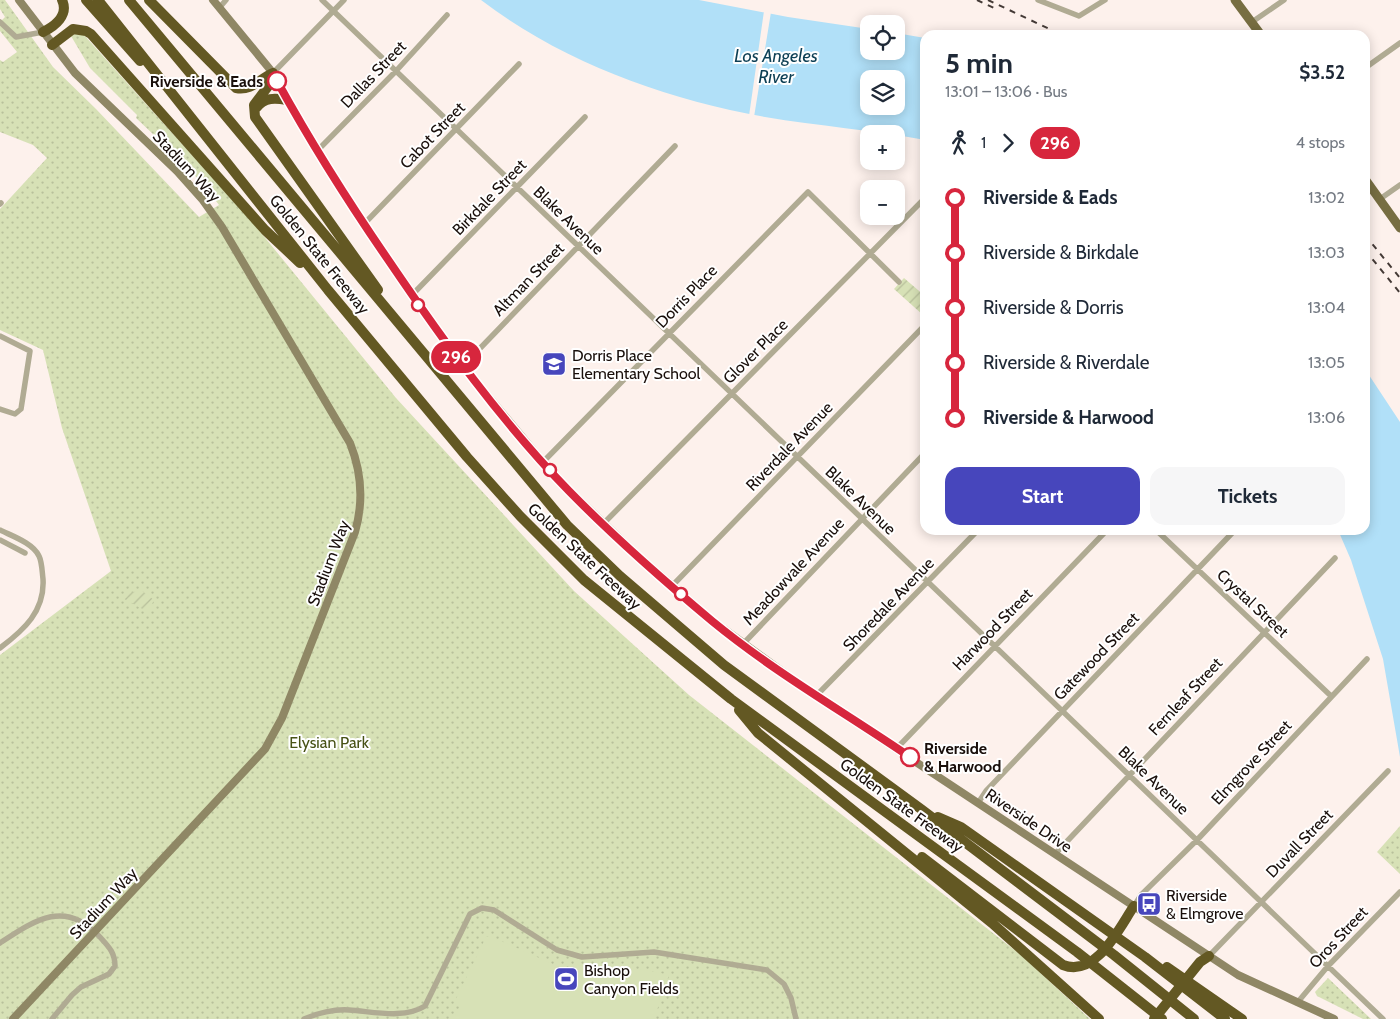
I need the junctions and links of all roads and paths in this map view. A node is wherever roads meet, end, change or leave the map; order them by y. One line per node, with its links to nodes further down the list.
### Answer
1 (19, 0): 21 (main road, Stadium Way)
2 (62, 0): 21 (highway)
3 (86, 0): 28 (highway)
4 (98, 0): 28 (highway, Golden State Freeway)
5 (129, 0): 49 (highway, Golden State Freeway)
6 (149, 0): 27 (highway)
7 (213, 0): 15 (main road, Riverside Drive)
8 (226, 0): 15 (street)
9 (322, 0): 16 (street, Blake Avenue)
10 (344, 0): 16 (street)
11 (1038, 0): 12 (street)
12 (1105, 0)
13 (1235, 0): 19 (main road)
14 (1284, 0): 19 (street)
15 (220, 7): 27 (main road, Riverside Drive)
16 (334, 11): 26 (street, Blake Avenue); 27 (street)
17 (447, 15): 26 (street, Dallas Street)
18 (0, 22): 21 (street)
19 (1252, 22): 20 (main road)
20 (1258, 30)
21 (43, 32): 23 (main road, Stadium Way)
22 (1400, 43): 25 (street)
23 (52, 45): 45 (highway); 90 (main road, Stadium Way)
24 (519, 64): 32 (street, Cabot Street)
25 (1370, 64)
26 (396, 71): 32 (street, Blake Avenue); 34 (street, Dallas Street)
27 (273, 73): 29 (main road, Riverside Drive); 30 (highway)
28 (165, 84): 45 (highway, Golden State Freeway)
29 (287, 100): 30 (highway); 34 (main road, Riverside Drive)
30 (254, 111): 49 (highway)
31 (586, 117): 37 (street, Birkdale Street)
32 (456, 130): 37 (street, Blake Avenue); 40 (street, Cabot Street)
33 (675, 146): 42 (street, Altman Street)
34 (317, 151): 40 (main road, Riverside Drive)
35 (1400, 185): 38 (street)
36 (1370, 186): 38 (main road)
37 (517, 189): 42 (street, Blake Avenue); 46 (street, Birkdale Street)
38 (1380, 199): 41 (main road)
39 (920, 203): 43 (street, Glover Place)
40 (364, 224): 46 (main road, Riverside Drive)
41 (1400, 228)
42 (578, 247): 48 (street, Blake Avenue); 51 (street, Altman Street)
43 (870, 253): 44 (street); 48 (street, Dorris Place); 52 (street, Glover Place)
44 (899, 282)
45 (328, 290): 77 (highway, Golden State Freeway)
46 (412, 295): 51 (main road, Riverside Drive)
47 (920, 330): 54 (street, Riverdale Avenue)
48 (669, 333): 52 (street, Blake Avenue); 56 (street, Dorris Place)
49 (407, 334): 83 (highway, Golden State Freeway)
50 (0, 336): 53 (street)
51 (463, 366): 56 (main road, Riverside Drive)
52 (732, 394): 54 (street, Blake Avenue); 58 (street, Glover Place)
53 (0, 409)
54 (797, 458): 57 (street, Blake Avenue); 69 (street, Riverdale Avenue)
55 (920, 458): 57 (street, Meadowvale Avenue)
56 (543, 462): 58 (main road, Riverside Drive)
57 (861, 519): 68 (street, Blake Avenue); 71 (street, Meadowvale Avenue)
58 (604, 523): 69 (main road, Riverside Drive)
59 (0, 530): 73 (street)
60 (973, 535): 68 (street, Shoredale Avenue)
61 (1102, 535): 72 (street, Harwood Street)
62 (1161, 535): 67 (street, Crystal Street)
63 (1230, 535): 67 (street, Gatewood Street)
64 (0, 540): 65 (street)
65 (25, 553)
66 (1335, 558): 70 (street, Fernleaf Street)
67 (1197, 571): 70 (street, Crystal Street); 78 (street, Gatewood Street)
68 (928, 583): 72 (street, Blake Avenue); 75 (street, Shoredale Avenue)
69 (672, 586): 71 (main road, Riverside Drive)
70 (1264, 632): 76 (street, Crystal Street); 81 (street, Fernleaf Street)
71 (743, 644): 75 (main road, Riverside Drive)
72 (994, 647): 78 (street, Blake Avenue); 79 (street, Harwood Street)
73 (0, 648)
74 (1367, 658): 76 (street, Elmgrove Street)
75 (816, 696): 79 (main road, Riverside Drive)
76 (1331, 696): 85 (street, Elmgrove Street)
77 (731, 699): 84 (highway); 102 (highway, Golden State Freeway)
78 (1062, 712): 81 (street, Blake Avenue); 82 (street, Gatewood Street)
79 (897, 748): 82 (main road, Riverside Drive)
80 (1388, 771): 88 (street, Duvall Street)
81 (1129, 776): 85 (street, Blake Avenue); 86 (street, Fernleaf Street)
82 (978, 803): 86 (main road, Riverside Drive)
83 (921, 810): 94 (highway); 103 (highway, Golden State Freeway)
84 (888, 838): 89 (highway); 100 (highway)
85 (1197, 840): 88 (street, Blake Avenue); 89 (street, Elmgrove Street)
86 (1055, 854): 89 (main road, Riverside Drive)
87 (1400, 892): 93 (street, Oros Street)
88 (1260, 903): 92 (street, Duvall Street); 93 (street, Blake Avenue)
89 (1134, 906): 92 (main road, Riverside Drive)
90 (95, 932): 91 (street); 96 (main road, Stadium Way); 97 (street)
91 (0, 943)
92 (1209, 956): 95 (main road, Riverside Drive); 101 (highway)
93 (1328, 966): 95 (street, Oros Street); 107 (street, Blake Avenue)
94 (1188, 986): 104 (highway); 105 (highway)
95 (1297, 1003): 106 (main road, Riverside Drive)
96 (12, 1019)
97 (52, 1019)
98 (304, 1019): 99 (street)
99 (796, 1019)
100 (1099, 1019)
101 (1154, 1019)
102 (1162, 1019)
103 (1194, 1019)
104 (1225, 1019)
105 (1242, 1019)
106 (1334, 1019)
107 (1383, 1019)

